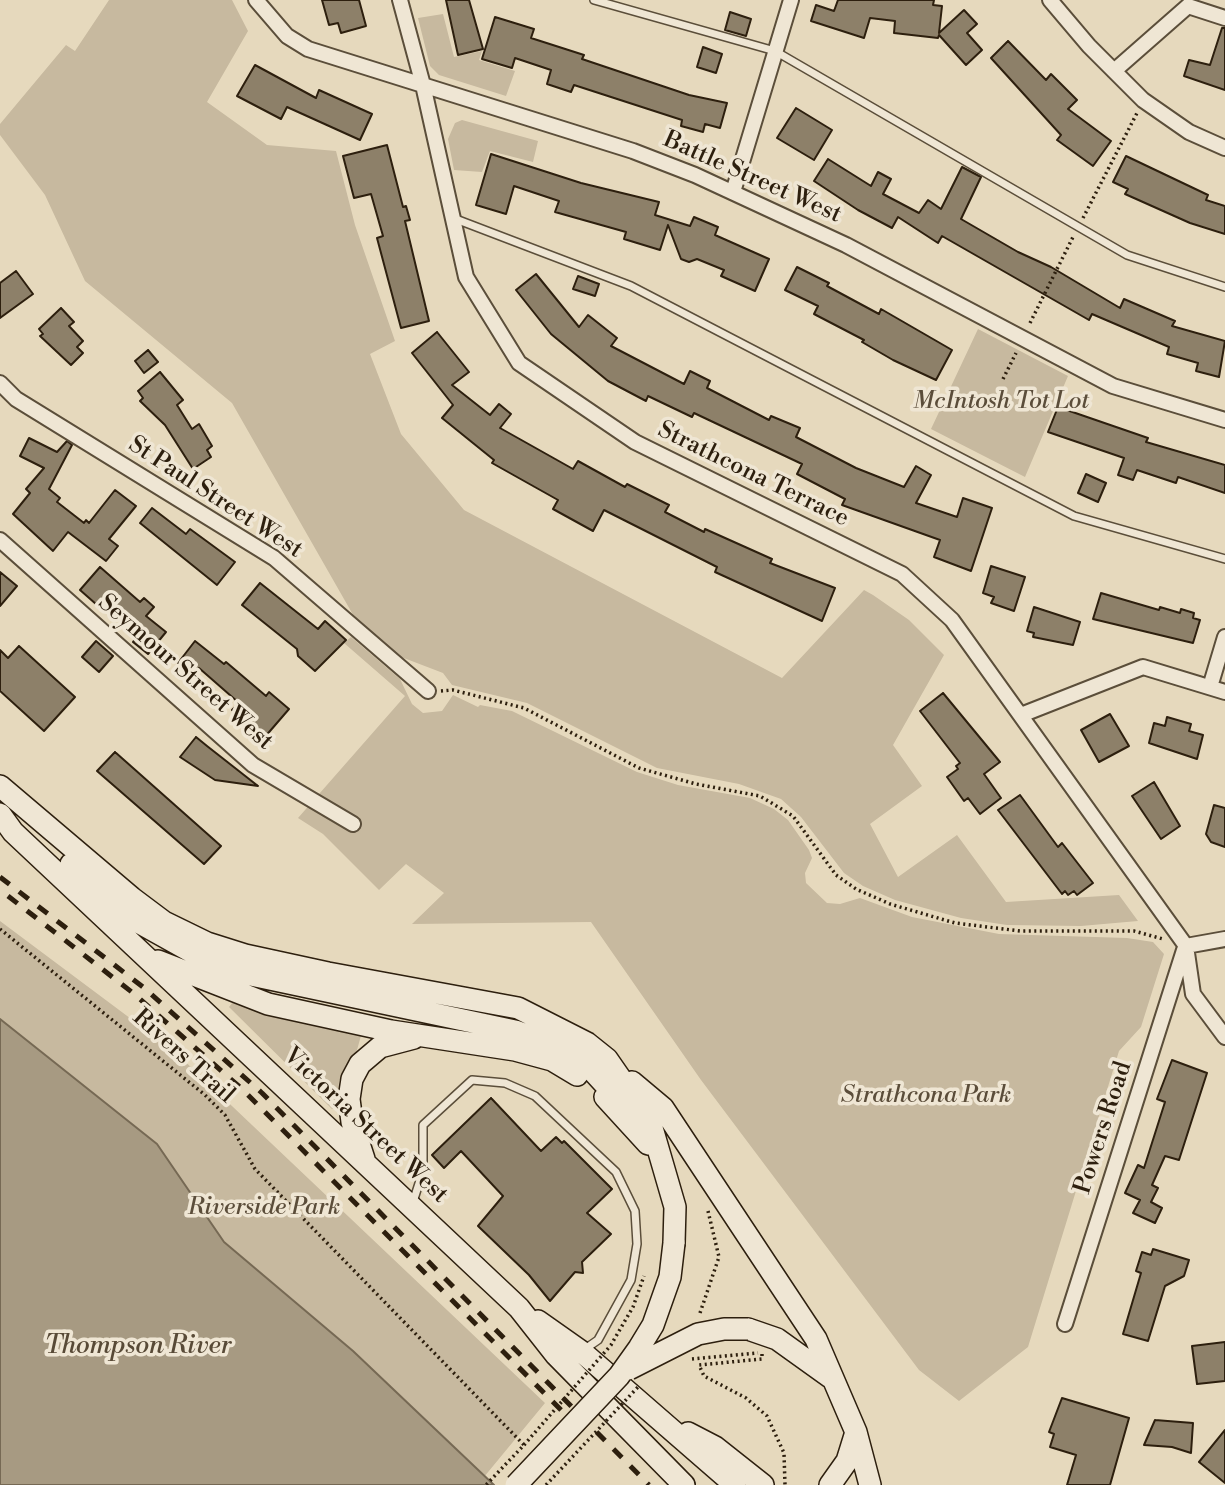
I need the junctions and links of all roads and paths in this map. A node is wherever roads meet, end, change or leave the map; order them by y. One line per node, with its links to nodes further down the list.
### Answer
1 (256, 0): 9 (street, Battle Street West)
2 (400, 0): 9 (street, Strathcona Terrace)
3 (594, 0): 7 (lane)
4 (791, 0): 7 (street)
5 (1049, 0): 8 (street)
6 (1225, 18): 8 (street)
7 (775, 51): 12 (street); 14 (lane)
8 (1114, 71): 10 (street)
9 (423, 85): 12 (street, Battle Street West); 13 (street, Strathcona Terrace)
10 (1143, 100): 11 (street); 14 (path)
11 (1225, 148)
12 (733, 192): 20 (street, Battle Street West)
13 (452, 218): 22 (lane); 27 (street, Strathcona Terrace)
14 (1079, 227): 15 (lane); 16 (path)
15 (1225, 287)
16 (1030, 323)
17 (1016, 353): 18 (path)
18 (1003, 379)
19 (0, 383): 25 (street, St Paul Street West)
20 (1225, 420)
21 (0, 540): 31 (street, Seymour Street West)
22 (1225, 559)
23 (1225, 637): 24 (street)
24 (1210, 687): 26 (street); 27 (street)
25 (428, 691): 34 (path)
26 (1225, 692)
27 (1021, 715): 34 (street, Strathcona Terrace)
28 (0, 786): 38 (main road)
29 (0, 797): 39 (main road)
30 (0, 814): 35 (main road, Victoria Street West)
31 (353, 824)
32 (0, 929): 56 (path, Rivers Trail)
33 (1225, 939): 34 (street)
34 (1185, 946): 37 (street); 47 (street, Powers Road)
35 (146, 956): 36 (main road); 40 (main road, Victoria Street West)
36 (423, 1036): 39 (main road); 40 (main road)
37 (1225, 1037)
38 (607, 1059): 41 (main road); 52 (main road)
39 (648, 1144): 41 (main road)
40 (365, 1161): 42 (main road, Victoria Street West)
41 (665, 1168): 51 (main road, bridge)
42 (412, 1206): 45 (main road, Victoria Street West); 48 (lane)
43 (719, 1253): 46 (path)
44 (644, 1276): 56 (path, bridge)
45 (519, 1308): 48 (main road); 49 (main road, Victoria Street West)
46 (700, 1313)
47 (1065, 1324)
48 (582, 1352): 49 (lane); 54 (main road)
49 (556, 1356): 60 (main road, Victoria Street West)
50 (684, 1360): 63 (path)
51 (618, 1376): 52 (main road, bridge); 58 (main road, bridge)
52 (830, 1377): 55 (main road)
53 (639, 1386): 59 (path, bridge)
54 (656, 1417): 61 (main road); 62 (main road)
55 (856, 1432): 64 (main road); 65 (main road)
56 (524, 1444): 57 (path)
57 (486, 1485)
58 (516, 1485)
59 (546, 1485)
60 (684, 1485)
61 (735, 1485)
62 (763, 1485)
63 (785, 1485)
64 (830, 1485)
65 (870, 1485)

